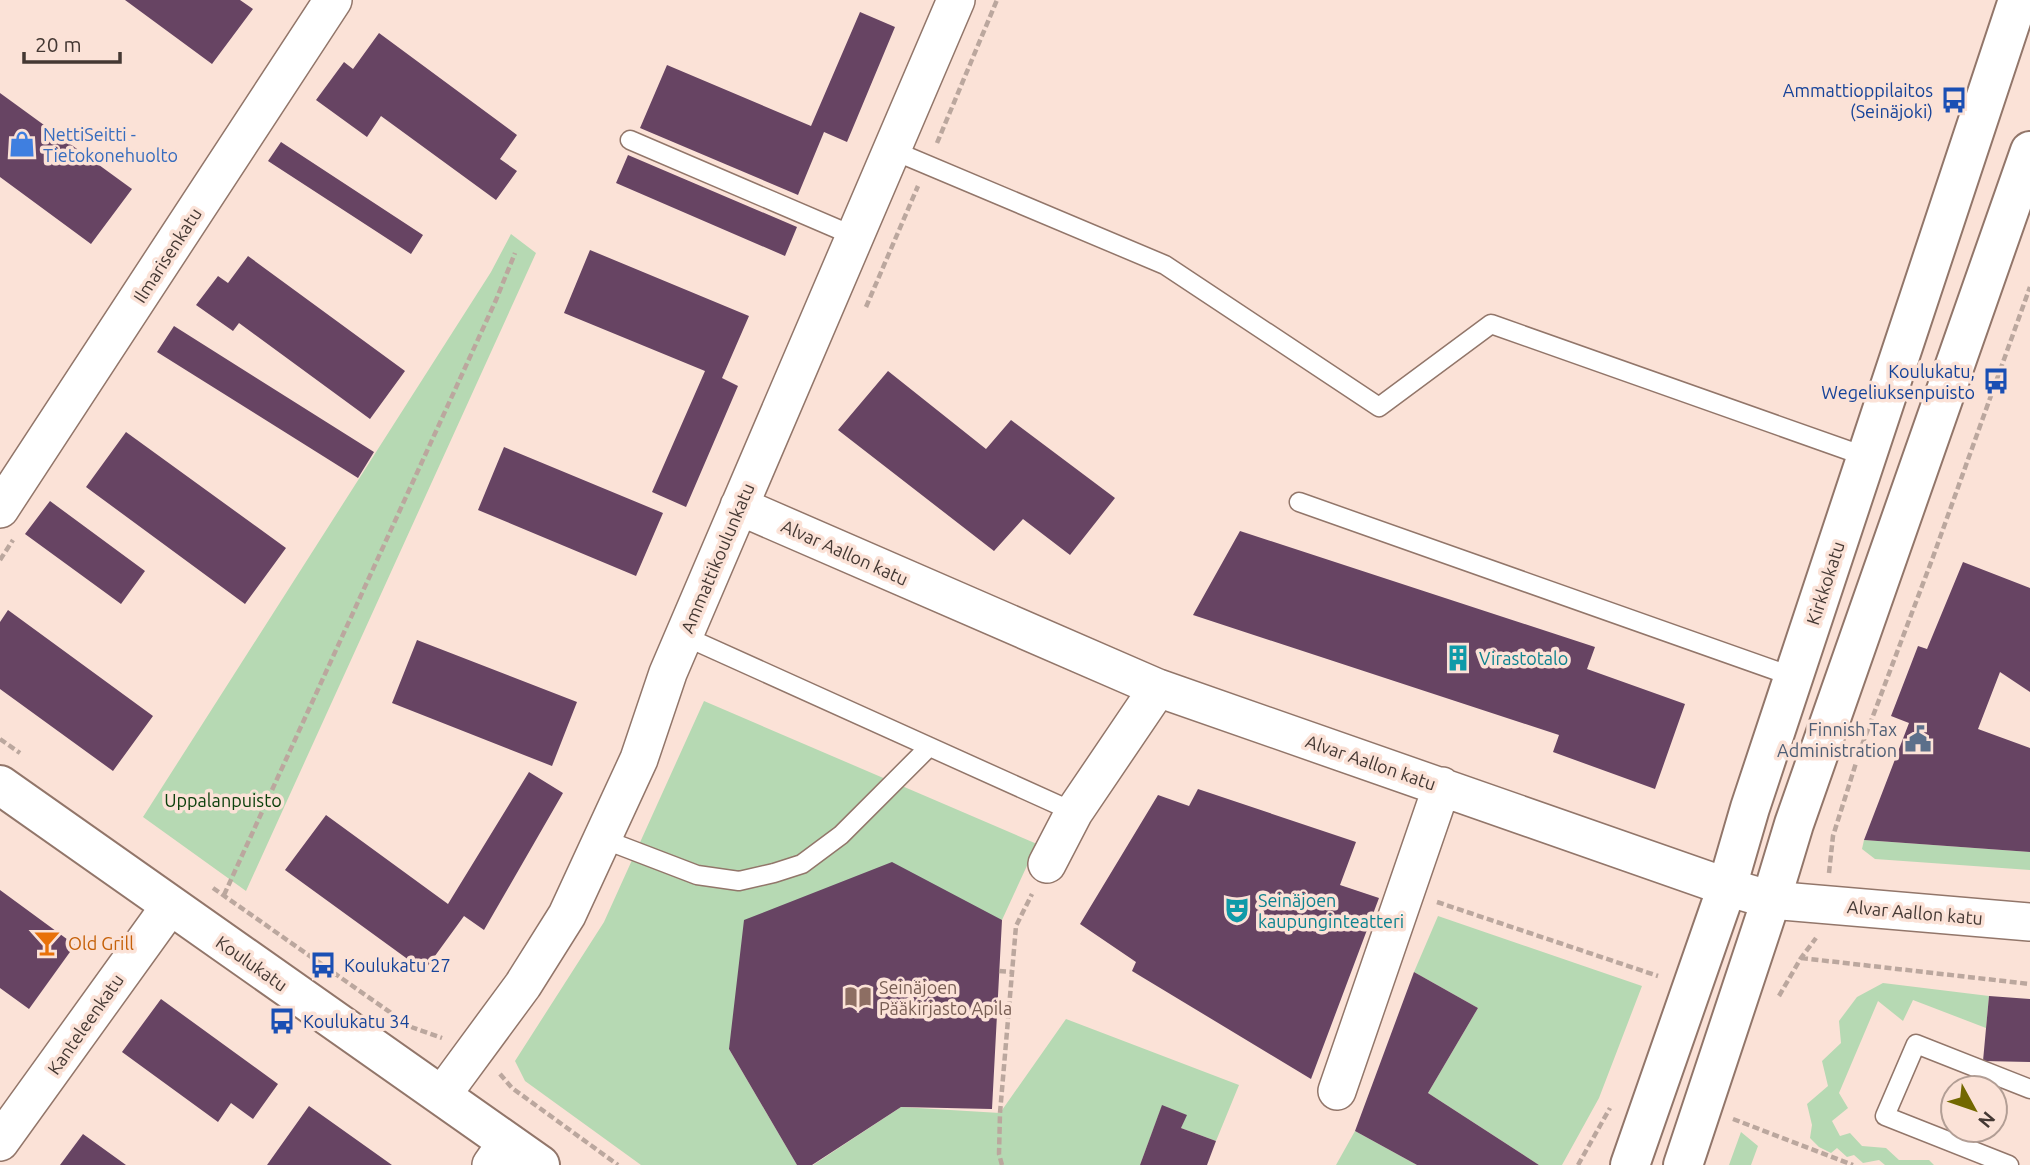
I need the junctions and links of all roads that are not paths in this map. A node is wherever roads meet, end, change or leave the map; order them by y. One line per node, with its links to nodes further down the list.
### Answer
1 (333, 0): 11 (street, Ilmarisenkatu)
2 (956, 0): 5 (street, Ammattikoulunkatu)
3 (2018, 0): 8 (main road, Kirkkokatu)
4 (630, 139): 7 (lane)
5 (892, 150): 7 (street, Ammattikoulunkatu); 8 (lane)
6 (2030, 151): 22 (main road)
7 (855, 236): 10 (street, Ammattikoulunkatu)
8 (1867, 457): 13 (main road, Kirkkokatu)
9 (1298, 502): 13 (lane)
10 (739, 506): 12 (street, Ammattikoulunkatu); 14 (street, Alvar Aallon katu)
11 (0, 509)
12 (684, 636): 15 (lane); 19 (street, Ammattikoulunkatu)
13 (1794, 677): 21 (main road, Kirkkokatu)
14 (1158, 688): 17 (street, Alvar Aallon katu); 18 (street)
15 (929, 747): 18 (lane); 19 (lane)
16 (0, 785): 23 (main road, Koulukatu)
17 (1442, 786): 21 (street, Alvar Aallon katu); 26 (street)
18 (1073, 812): 20 (street)
19 (603, 839): 27 (street, Ammattikoulunkatu)
20 (1047, 864)
21 (1727, 887): 22 (street, Alvar Aallon katu); 31 (main road, Kirkkokatu)
22 (1771, 900): 24 (street, Alvar Aallon katu); 32 (main road)
23 (170, 905): 27 (main road, Koulukatu); 28 (street, Kanteleenkatu)
24 (2030, 922)
25 (2030, 1089): 33 (lane)
26 (1337, 1091)
27 (442, 1095): 29 (main road, Koulukatu)
28 (0, 1142)
29 (499, 1154): 30 (main road, Koulukatu)
30 (540, 1165)
31 (1630, 1165)
32 (1683, 1165)
33 (2009, 1165)

